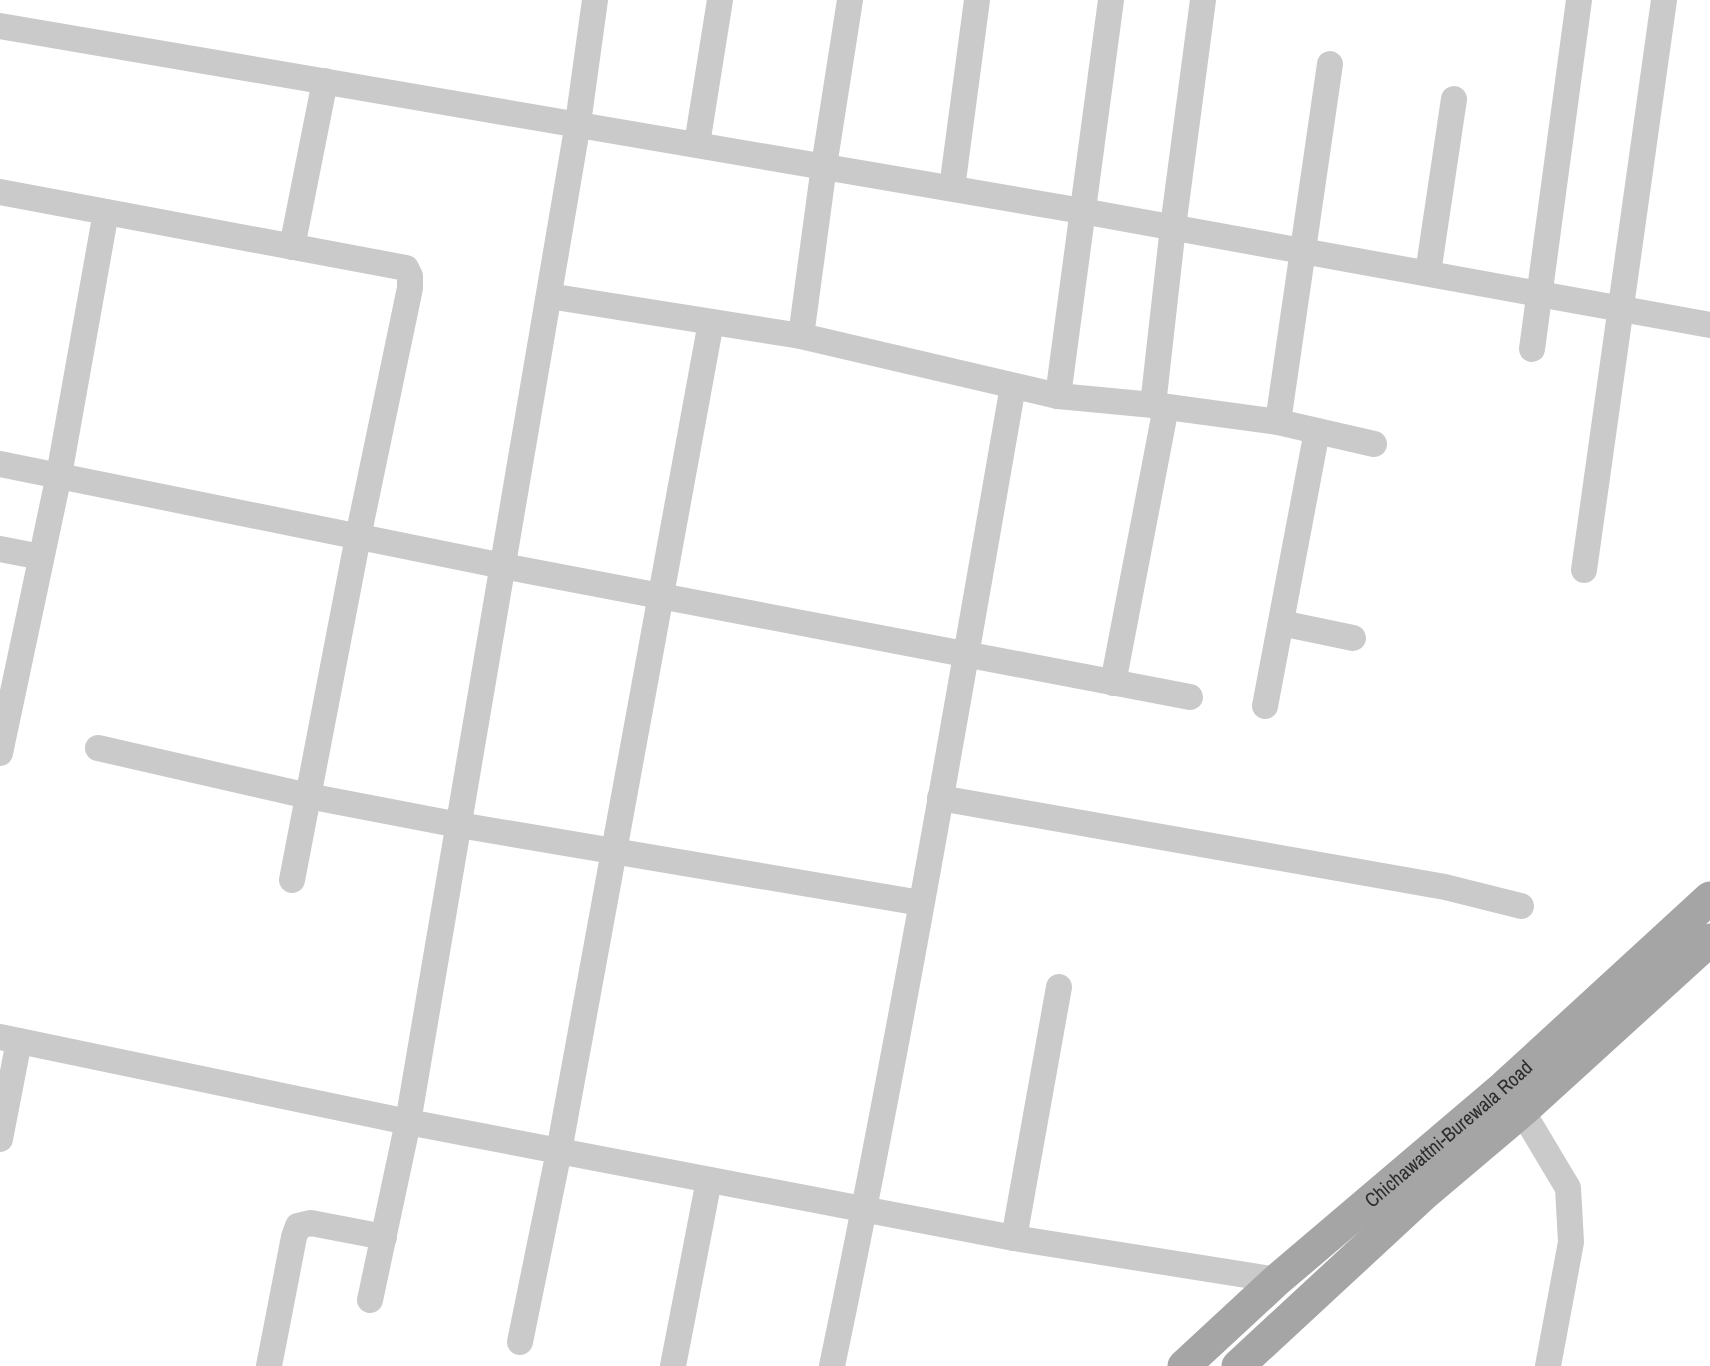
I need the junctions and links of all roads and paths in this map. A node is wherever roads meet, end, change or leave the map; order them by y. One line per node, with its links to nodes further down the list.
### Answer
1 (595, 0): 13 (street)
2 (720, 0): 14 (street)
3 (850, 0): 15 (street)
4 (977, 0): 16 (street)
5 (1111, 0): 18 (street)
6 (1203, 0): 20 (street)
7 (1579, 0): 24 (street)
8 (1664, 0): 26 (street)
9 (0, 26): 11 (street)
10 (1330, 64): 22 (street)
11 (325, 81): 13 (street); 21 (street)
12 (1454, 99): 23 (street)
13 (578, 123): 14 (street); 25 (street)
14 (697, 144): 15 (street)
15 (824, 166): 16 (street); 29 (street)
16 (952, 188): 18 (street)
17 (0, 192): 19 (street)
18 (1082, 211): 20 (street); 32 (street)
19 (106, 212): 21 (street); 38 (street)
20 (1173, 227): 22 (street); 33 (street)
21 (292, 247): 39 (street)
22 (1303, 250): 23 (street); 34 (street)
23 (1428, 273): 24 (street)
24 (1539, 294): 26 (street); 30 (street)
25 (549, 296): 27 (street); 42 (street)
26 (1620, 309): 28 (street); 43 (street)
27 (711, 322): 29 (street); 44 (street)
28 (1710, 324)
29 (801, 336): 31 (street)
30 (1532, 349)
31 (1013, 386): 32 (street); 47 (street)
32 (1058, 396): 33 (street)
33 (1160, 406): 34 (street); 48 (street)
34 (1278, 422): 35 (street)
35 (1317, 431): 36 (street); 45 (street)
36 (1374, 444)
37 (0, 464): 38 (street)
38 (59, 476): 39 (street); 41 (street)
39 (358, 537): 42 (street); 54 (street)
40 (0, 549): 41 (street)
41 (41, 557): 49 (street)
42 (503, 566): 44 (street); 56 (street)
43 (1584, 570)
44 (661, 596): 47 (street); 57 (street)
45 (1281, 622): 46 (street); 51 (street)
46 (1353, 638)
47 (966, 656): 48 (street); 55 (street)
48 (1113, 683): 50 (street)
49 (6, 693): 53 (street)
50 (1190, 697)
51 (1265, 706)
52 (98, 748): 54 (street)
53 (0, 753)
54 (308, 796): 56 (street); 58 (street)
55 (940, 798): 60 (street); 61 (street)
56 (459, 825): 57 (street); 66 (street)
57 (614, 853): 60 (street); 68 (street)
58 (292, 880)
59 (1710, 898): 73 (main road, Chichawattni-Burewala Road)
60 (921, 903): 70 (street)
61 (1521, 906)
62 (1710, 940): 65 (main road, Chichawattni-Burewala Road)
63 (1059, 987): 72 (street)
64 (10, 1039): 66 (street); 67 (street)
65 (1522, 1112): 80 (main road, Chichawattni-Burewala Road); 81 (street)
66 (408, 1122): 68 (street); 71 (street)
67 (0, 1139)
68 (559, 1151): 69 (street); 75 (street)
69 (709, 1180): 70 (street); 77 (street)
70 (865, 1209): 72 (street); 78 (street)
71 (384, 1238): 74 (street); 76 (street)
72 (1014, 1238): 73 (street)
73 (1277, 1280): 79 (main road, Chichawattni-Burewala Road)
74 (370, 1300)
75 (520, 1342)
76 (269, 1366)
77 (673, 1366)
78 (832, 1366)
79 (1184, 1366)
80 (1238, 1366)
81 (1548, 1366)

